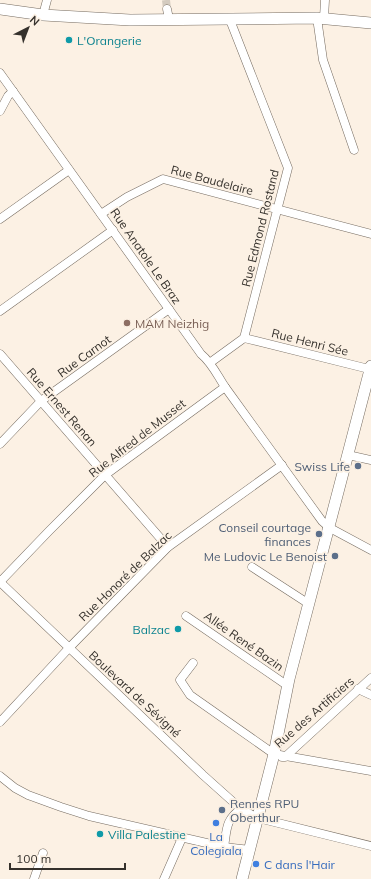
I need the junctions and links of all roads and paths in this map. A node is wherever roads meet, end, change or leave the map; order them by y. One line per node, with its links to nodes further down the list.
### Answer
1 (46, 0): 4 (street)
2 (325, 0): 5 (street)
3 (0, 9): 4 (main road)
4 (43, 15): 6 (main road)
5 (320, 18): 6 (main road); 7 (main road); 11 (street)
6 (230, 20): 13 (street, Rue Edmond Rostand)
7 (371, 22)
8 (0, 73): 9 (street, Rue Anatole Le Braz)
9 (13, 91): 10 (street); 12 (street, Rue Anatole Le Braz)
10 (0, 111)
11 (354, 150)
12 (69, 170): 14 (street, Rue Anatole Le Braz); 15 (street)
13 (278, 209): 14 (street, Rue Baudelaire); 17 (street, Rue Baudelaire); 20 (street, Rue Edmond Rostand)
14 (101, 214): 16 (street, Rue Anatole Le Braz)
15 (0, 219)
16 (113, 230): 18 (street, Rue Anatole Le Braz); 19 (street)
17 (371, 234)
18 (169, 309): 22 (street, Rue Anatole Le Braz); 25 (street, Rue Carnot)
19 (0, 311)
20 (244, 338): 22 (street); 23 (street, Rue Henri Sée)
21 (0, 354): 25 (street, Rue Ernest Renan)
22 (210, 362): 24 (street, Rue Anatole Le Braz)
23 (371, 367): 27 (main road)
24 (225, 387): 29 (street, Rue Anatole Le Braz); 30 (street, Rue Alfred de Musset)
25 (41, 401): 26 (street, Rue Carnot); 30 (street, Rue Ernest Renan)
26 (0, 444)
27 (348, 455): 28 (street); 31 (main road)
28 (371, 460)
29 (282, 465): 31 (street, Rue Anatole Le Braz); 32 (street, Rue Honoré de Balzac)
30 (105, 475): 32 (street, Rue Ernest Renan); 35 (street, Rue Alfred de Musset)
31 (330, 528): 33 (street); 36 (main road)
32 (168, 547): 38 (street, Rue Honoré de Balzac)
33 (371, 550)
34 (252, 567): 36 (street)
35 (0, 582): 38 (street, Boulevard de Sévigné)
36 (309, 604): 41 (main road)
37 (186, 616): 41 (street, Allée René Bazin)
38 (69, 648): 44 (street, Rue Honoré de Balzac); 48 (street, Boulevard de Sévigné)
39 (193, 663): 45 (street)
40 (371, 678): 42 (street, Rue des Artificiers)
41 (288, 686): 45 (main road)
42 (358, 689): 43 (street); 45 (street, Rue des Artificiers)
43 (371, 695)
44 (0, 722)
45 (277, 757): 46 (street); 49 (main road)
46 (371, 772)
47 (0, 776): 50 (street)
48 (241, 809): 49 (street, Boulevard de Sévigné); 52 (street)
49 (258, 818): 51 (street, Boulevard de Sévigné); 53 (main road)
50 (182, 838): 52 (street); 56 (street)
51 (371, 846)
52 (224, 847): 53 (street)
53 (250, 850): 57 (main road)
54 (44, 853): 55 (street)
55 (34, 879)
56 (164, 879)
57 (242, 879)

